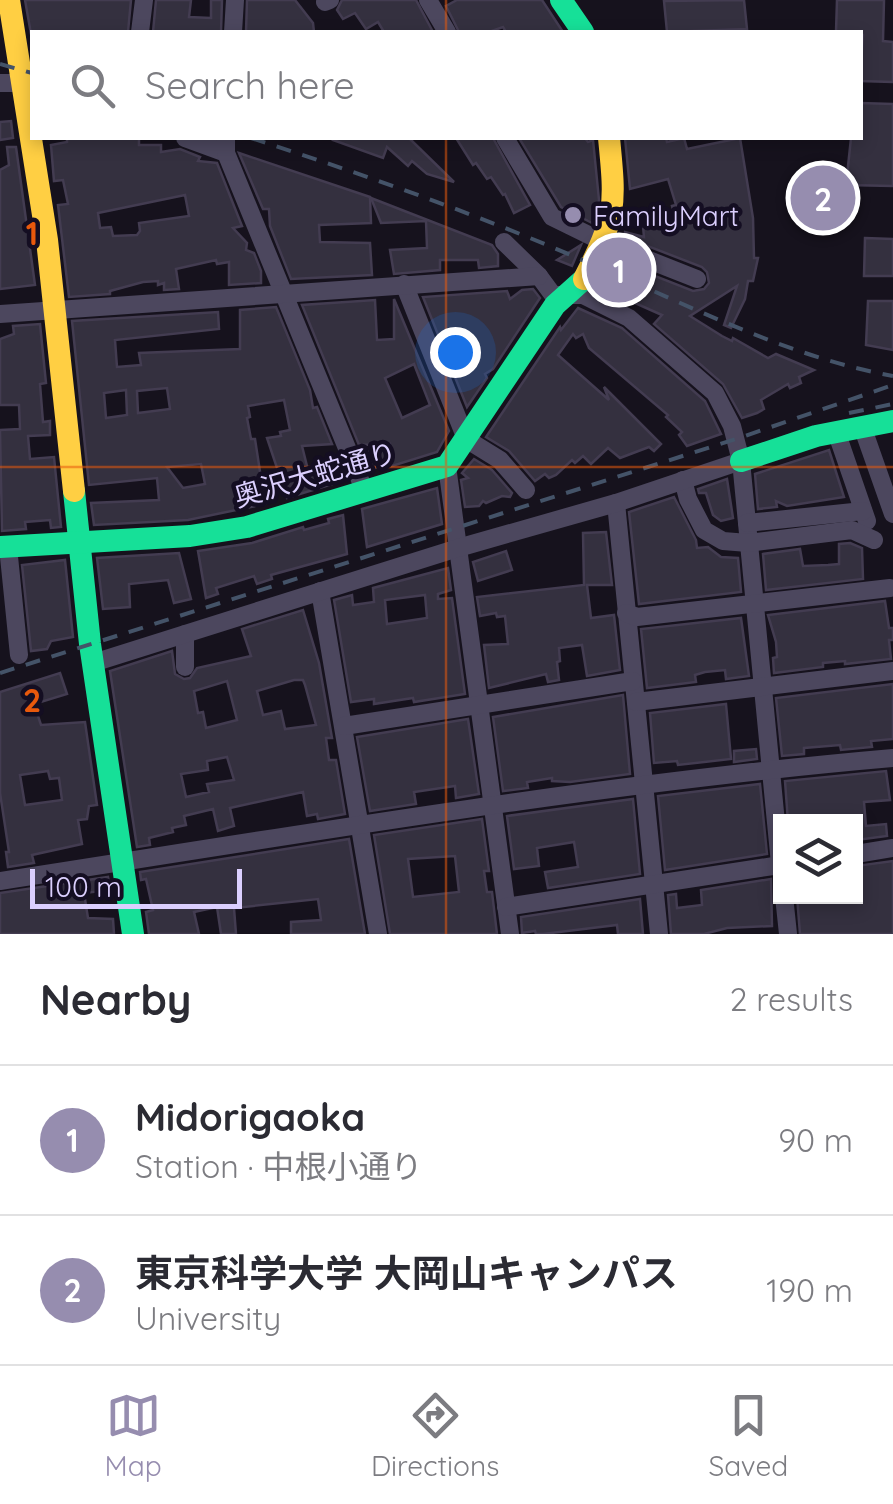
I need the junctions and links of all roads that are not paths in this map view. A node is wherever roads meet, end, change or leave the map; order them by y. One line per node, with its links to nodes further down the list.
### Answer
1 (9, 0): 10 (street)
2 (144, 0): 6 (street)
3 (235, 0): 7 (street)
4 (428, 0): 8 (street)
5 (561, 0): 9 (street)
6 (140, 30)
7 (233, 30)
8 (446, 30)
9 (582, 30)
10 (9, 44): 11 (street)
11 (18, 83): 23 (street)
12 (197, 140): 15 (street)
13 (507, 140): 17 (street)
14 (608, 140): 17 (street)
15 (226, 145): 21 (street)
16 (504, 242): 18 (street)
17 (604, 242): 19 (street); 22 (street)
18 (539, 276): 20 (street); 22 (street)
19 (697, 279)
20 (404, 284): 21 (street); 28 (street)
21 (284, 292): 23 (street); 33 (street)
22 (564, 299): 28 (street); 29 (street)
23 (56, 310): 24 (street); 38 (street)
24 (0, 314)
25 (893, 420): 26 (street)
26 (862, 426): 27 (street); 36 (street)
27 (836, 431): 29 (street); 35 (street)
28 (466, 439): 30 (street); 32 (street)
29 (741, 461): 31 (street); 37 (street)
30 (447, 466): 33 (street, 奥沢大蛇通り); 40 (street)
31 (682, 480): 34 (street); 37 (street)
32 (526, 490)
33 (365, 492): 38 (street, 奥沢大蛇通り)
34 (616, 503): 40 (street); 44 (street)
35 (863, 512): 37 (street); 37 (street)
36 (893, 514)
37 (747, 533): 43 (street)
38 (78, 540): 39 (street, 奥沢大蛇通り); 47 (street)
39 (4, 547): 46 (street)
40 (458, 548): 42 (street); 53 (street)
41 (890, 588): 43 (street)
42 (320, 592): 45 (street); 54 (street)
43 (756, 605): 44 (street); 51 (street)
44 (626, 613): 50 (street)
45 (185, 634): 47 (street); 48 (street)
46 (18, 655)
47 (93, 663): 63 (street)
48 (185, 667)
49 (893, 671): 51 (street)
50 (634, 681): 52 (street); 53 (street)
51 (764, 686): 52 (street); 56 (street)
52 (636, 702): 57 (street)
53 (479, 705): 54 (street); 58 (street)
54 (344, 726): 60 (street)
55 (893, 758): 56 (street)
56 (772, 768): 57 (street); 59 (street)
57 (644, 782): 58 (street); 66 (street)
58 (492, 804): 60 (street); 68 (street)
59 (776, 814)
60 (360, 822): 63 (street); 70 (street)
61 (893, 848): 62 (street)
62 (863, 853)
63 (122, 862): 65 (street); 69 (street)
64 (773, 865): 66 (street)
65 (0, 881)
66 (654, 882): 68 (street); 72 (street)
67 (785, 904): 73 (street)
68 (506, 907): 71 (street)
69 (133, 934)
70 (378, 934)
71 (510, 934)
72 (659, 934)
73 (788, 934)

